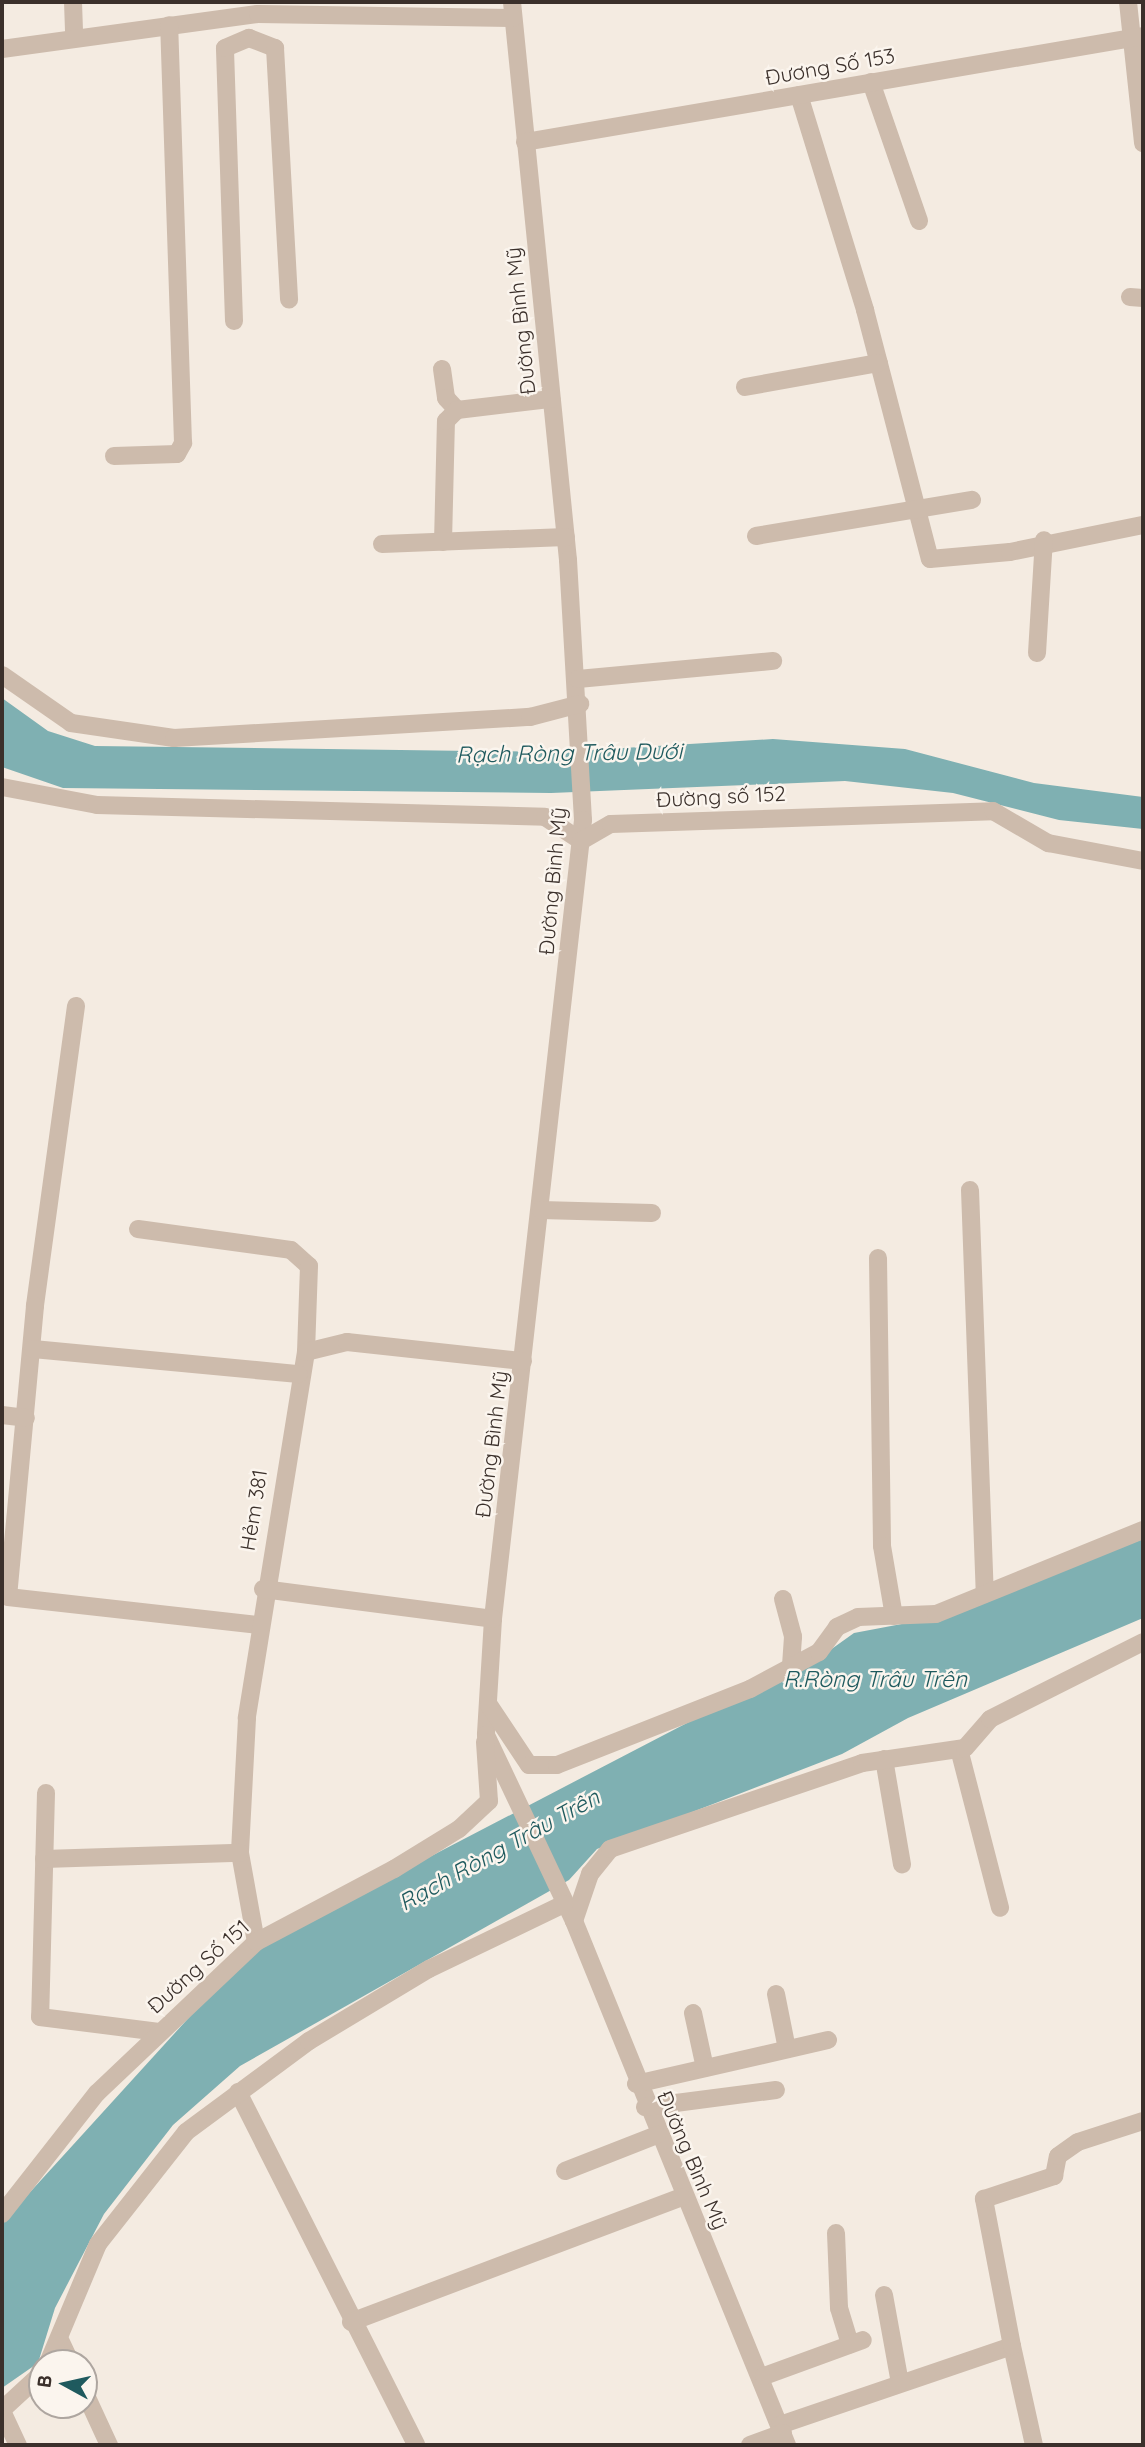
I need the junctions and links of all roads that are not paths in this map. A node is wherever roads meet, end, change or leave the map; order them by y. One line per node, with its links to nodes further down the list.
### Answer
1 (73, 2): 6 (street)
2 (1128, 2): 8 (street)
3 (513, 10): 4 (street); 12 (street, Đường Bình Mỹ)
4 (258, 14): 5 (street); 7 (street)
5 (169, 25): 6 (street); 22 (street)
6 (74, 37): 9 (street)
7 (258, 37): 15 (street); 16 (street)
8 (1137, 37): 10 (street, Đương Số 153); 13 (street)
9 (2, 49)
10 (871, 82): 11 (street, Đương Số 153); 14 (street)
11 (799, 95): 12 (street, Đương Số 153); 17 (street)
12 (525, 142): 20 (street, Đường Bình Mỹ)
13 (1143, 142)
14 (919, 221)
15 (289, 300)
16 (234, 321)
17 (879, 363): 19 (street); 24 (street)
18 (442, 369): 21 (street)
19 (745, 387)
20 (551, 400): 21 (street); 27 (street, Đường Bình Mỹ)
21 (457, 410): 29 (street)
22 (114, 456)
23 (972, 500): 24 (street)
24 (914, 508): 26 (street); 28 (street)
25 (1143, 525): 28 (street)
26 (756, 536)
27 (566, 537): 29 (street); 34 (street, Đường Bình Mỹ)
28 (1044, 540): 31 (street)
29 (443, 542): 30 (street)
30 (382, 544)
31 (1037, 653)
32 (773, 661): 34 (street)
33 (2, 675): 35 (street)
34 (578, 679): 35 (street, Đường Bình Mỹ)
35 (580, 704): 37 (street, Đường Bình Mỹ)
36 (2, 787): 37 (street)
37 (581, 841): 38 (street, Đường số 152); 41 (street, Đường Bình Mỹ)
38 (1143, 861)
39 (76, 1006): 45 (street)
40 (970, 1189): 53 (street)
41 (541, 1210): 42 (street); 47 (street, Đường Bình Mỹ)
42 (652, 1213)
43 (138, 1229): 46 (street, Hẻm 381)
44 (878, 1258): 55 (street)
45 (33, 1349): 48 (street); 50 (street)
46 (306, 1352): 47 (street); 48 (street, Hẻm 381)
47 (523, 1361): 56 (street, Đường Bình Mỹ)
48 (299, 1374): 52 (street, Hẻm 381)
49 (2, 1415): 50 (street)
50 (26, 1418): 57 (street)
51 (1143, 1530): 53 (street)
52 (263, 1589): 56 (street); 57 (street, Hẻm 381)
53 (985, 1594): 55 (street)
54 (783, 1598): 59 (street)
55 (894, 1616): 59 (street)
56 (493, 1619): 60 (street, Đường Bình Mỹ)
57 (258, 1625): 65 (street, Hẻm 381)
58 (1143, 1642): 62 (street)
59 (790, 1668): 60 (street)
60 (486, 1697): 61 (street, Đường Bình Mỹ)
61 (486, 1735): 68 (street, Đường Bình Mỹ); 71 (street, Đường Số 151)
62 (959, 1749): 63 (street); 69 (street)
63 (884, 1759): 67 (street); 70 (street)
64 (46, 1793): 66 (street)
65 (240, 1853): 66 (street); 71 (street, Hẻm 381)
66 (44, 1859): 74 (street)
67 (902, 1864)
68 (560, 1898): 70 (street, Đường Bình Mỹ); 80 (street)
69 (1000, 1908)
70 (573, 1921): 78 (street, Đường Bình Mỹ)
71 (256, 1942): 74 (street, Đường Số 151)
72 (776, 1994): 76 (street)
73 (693, 2013): 77 (street)
74 (159, 2032): 86 (street, Đường Số 151)
75 (828, 2040): 76 (street)
76 (787, 2049): 77 (street)
77 (705, 2068): 78 (street)
78 (636, 2084): 81 (street, Đường Bình Mỹ)
79 (776, 2090): 81 (street)
80 (238, 2092): 89 (street); 90 (street)
81 (645, 2107): 83 (street, Đường Bình Mỹ)
82 (1143, 2121): 91 (street)
83 (657, 2135): 84 (street); 85 (street, Đường Bình Mỹ)
84 (565, 2171)
85 (681, 2197): 89 (street); 94 (street, Đường Bình Mỹ)
86 (2, 2214)
87 (836, 2233): 94 (street)
88 (884, 2295): 95 (street)
89 (351, 2322): 102 (street)
90 (61, 2342): 92 (street); 93 (street)
91 (1012, 2347): 95 (street); 104 (street)
92 (57, 2349)
93 (64, 2349)
94 (764, 2376): 99 (street, Đường Bình Mỹ)
95 (900, 2383): 99 (street)
96 (28, 2386): 97 (street)
97 (2, 2411): 100 (street)
98 (97, 2419): 101 (street)
99 (783, 2435): 103 (street)
100 (18, 2445)
101 (110, 2445)
102 (416, 2445)
103 (750, 2445)
104 (1034, 2445)

